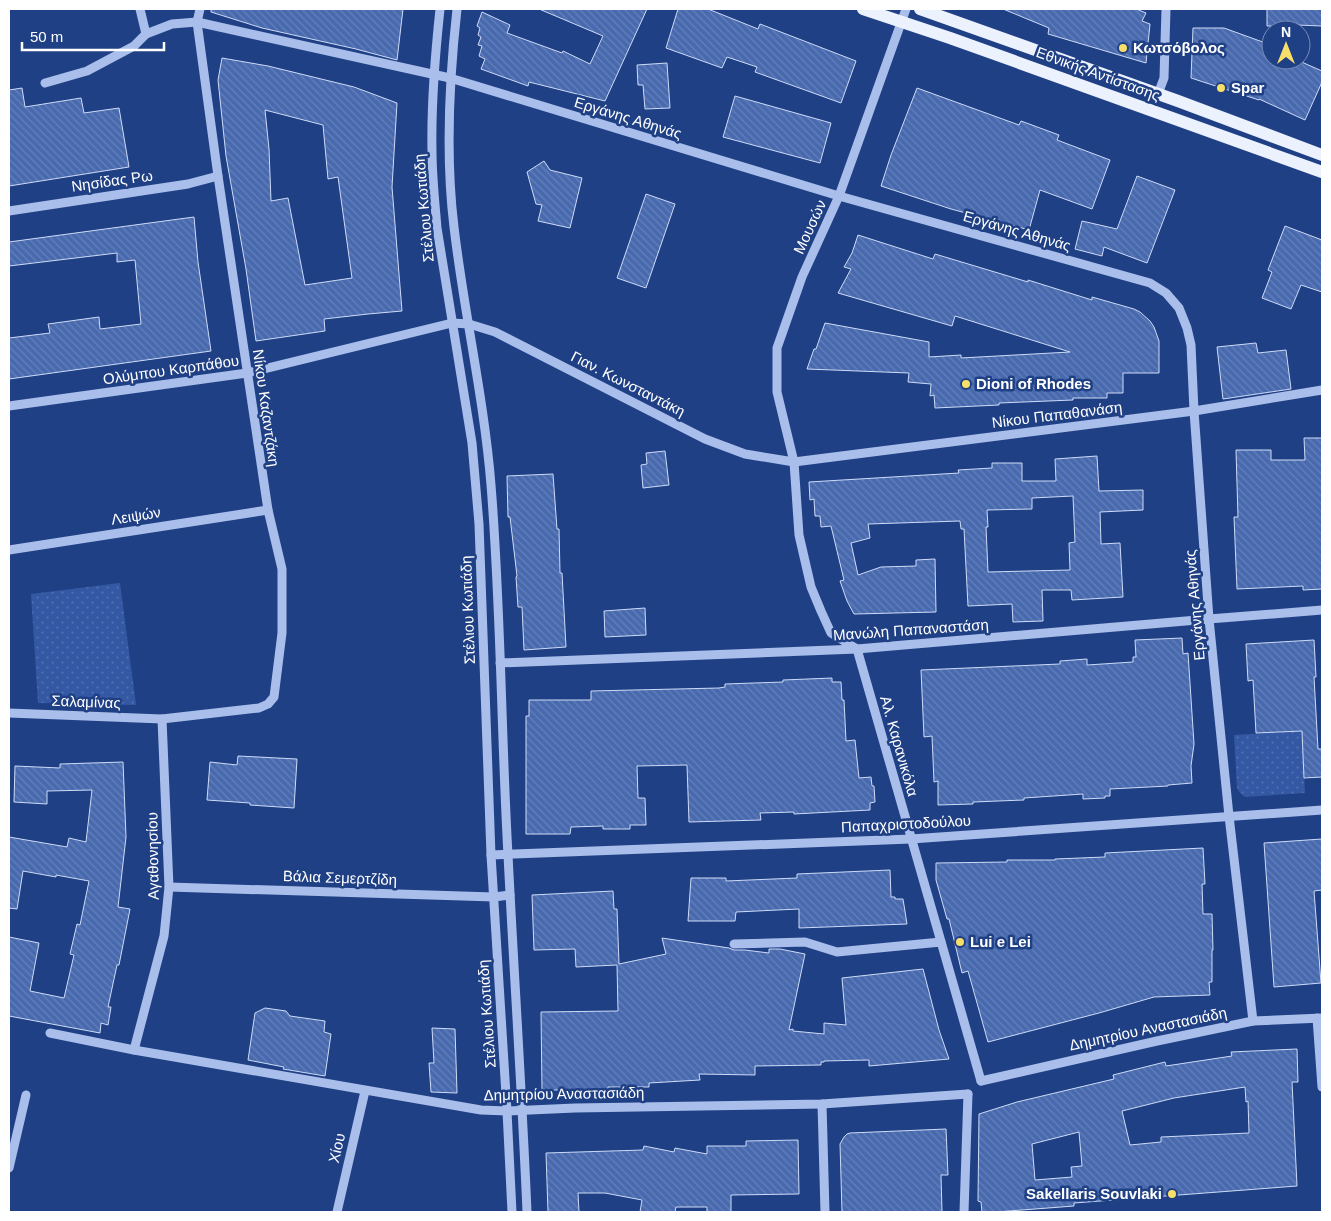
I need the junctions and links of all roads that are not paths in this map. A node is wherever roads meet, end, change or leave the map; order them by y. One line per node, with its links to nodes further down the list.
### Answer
1 (140, 9): 11 (street)
2 (200, 9): 9 (street, Νίκου Καζαντζάκη)
3 (440, 9): 12 (street, Στέλιου Κωτιάδη)
4 (457, 9): 13 (street, Στέλιου Κωτιάδη)
5 (862, 9): 10 (main road, Εθνικής Αντίστασης)
6 (906, 9): 10 (street, Μουσών)
7 (920, 9): 15 (main road, Εθνικής Αντίστασης)
8 (1166, 9): 15 (street)
9 (197, 22): 11 (street, Εργάνης Αθηνάς); 12 (street, Εργάνης Αθηνάς); 18 (street, Νίκου Καζαντζάκη)
10 (901, 22): 17 (main road, Εθνικής Αντίστασης); 19 (street, Μουσών)
11 (146, 34): 14 (street, Εργάνης Αθηνάς)
12 (434, 74): 13 (street, Εργάνης Αθηνάς); 21 (street, Στέλιου Κωτιάδη)
13 (450, 78): 19 (street, Εργάνης Αθηνάς); 22 (street, Στέλιου Κωτιάδη)
14 (45, 83)
15 (1158, 94): 16 (main road, Εθνικής Αντίστασης)
16 (1322, 155)
17 (1322, 172)
18 (218, 176): 20 (street, Νησίδας Ρω); 23 (street, Νίκου Καζαντζάκη)
19 (839, 196): 26 (street, Εργάνης Αθηνάς); 27 (street, Μουσών)
20 (9, 211)
21 (452, 323): 22 (street, Γιαν. Κωνσταντάκη); 23 (street, Ολύμπου Καρπάθου); 39 (street, Στέλιου Κωτιάδη)
22 (469, 324): 27 (street, Γιαν. Κωνσταντάκη); 33 (street, Στέλιου Κωτιάδη)
23 (247, 373): 25 (street, Ολύμπου Καρπάθου); 28 (street, Νίκου Καζαντζάκη)
24 (1322, 390): 26 (street, Νίκου Παπαθανάση)
25 (9, 406)
26 (1194, 411): 27 (street, Νίκου Παπαθανάση); 31 (street, Εργάνης Αθηνάς)
27 (794, 462): 32 (street, Μουσών)
28 (268, 510): 29 (street, Λειψών); 35 (street, Νίκου Καζαντζάκη)
29 (9, 550)
30 (1322, 610): 31 (street, Μανώλη Παπαναστάση)
31 (1209, 619): 32 (street, Μανώλη Παπαναστάση); 37 (street, Εργάνης Αθηνάς)
32 (857, 649): 33 (street, Μανώλη Παπαναστάση); 38 (street, Αλ. Καρανικόλα)
33 (500, 663): 40 (street, Στέλιου Κωτιάδη)
34 (9, 713): 35 (street, Σαλαμίνας)
35 (162, 718): 41 (street, Αγαθονησίου)
36 (1322, 810): 37 (street, Παπαχριστοδούλου)
37 (1229, 816): 38 (street, Παπαχριστοδούλου); 47 (street, Εργάνης Αθηνάς)
38 (911, 839): 40 (street, Παπαχριστοδούλου); 44 (street, Αλ. Καρανικόλα)
39 (491, 855): 40 (street, Παπαχριστοδούλου); 43 (street, Στέλιου Κωτιάδη)
40 (508, 855): 42 (street, Στέλιου Κωτιάδη)
41 (169, 887): 43 (street, Βάλια Σεμερτζίδη); 49 (street, Αγαθονησίου)
42 (510, 895): 43 (street, Βάλια Σεμερτζίδη); 57 (street, Στέλιου Κωτιάδη)
43 (494, 897): 56 (street, Στέλιου Κωτιάδη)
44 (941, 942): 45 (street); 50 (street, Αλ. Καρανικόλα)
45 (734, 944)
46 (1320, 1018): 47 (street, Δημητρίου Αναστασιάδη); 51 (street)
47 (1253, 1020): 50 (street, Δημητρίου Αναστασιάδη)
48 (50, 1033): 49 (street, Δημητρίου Αναστασιάδη)
49 (134, 1050): 52 (street, Δημητρίου Αναστασιάδη)
50 (981, 1081): 53 (street)
51 (1322, 1087)
52 (365, 1091): 56 (street, Δημητρίου Αναστασιάδη); 59 (street, Χίου)
53 (968, 1094): 55 (street, Δημητρίου Αναστασιάδη); 63 (street)
54 (26, 1095): 58 (street)
55 (822, 1104): 57 (street, Δημητρίου Αναστασιάδη); 62 (street)
56 (507, 1111): 57 (street, Δημητρίου Αναστασιάδη); 60 (street, Στέλιου Κωτιάδη)
57 (523, 1111): 61 (street, Στέλιου Κωτιάδη)
58 (9, 1168)
59 (337, 1212)
60 (512, 1212)
61 (527, 1212)
62 (825, 1212)
63 (964, 1212)

